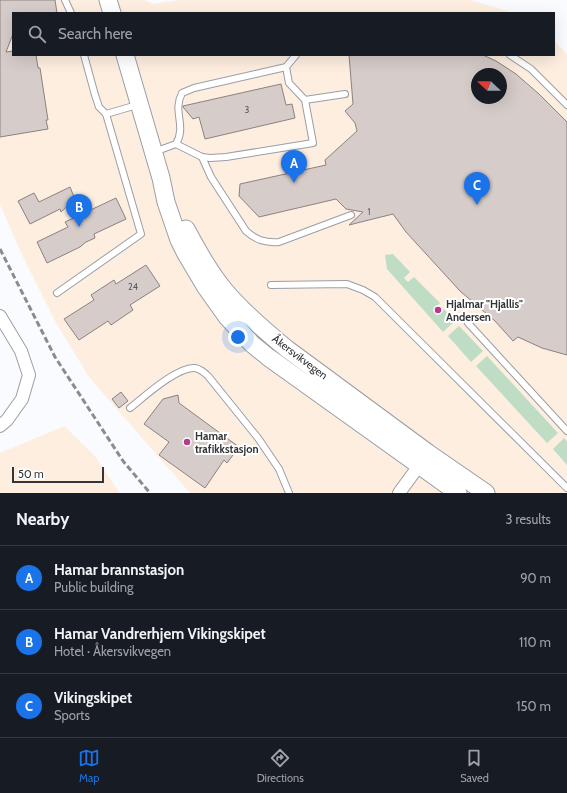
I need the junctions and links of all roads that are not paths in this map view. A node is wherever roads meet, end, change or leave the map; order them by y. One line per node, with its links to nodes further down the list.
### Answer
1 (65, 0): 3 (lane)
2 (108, 0): 4 (street)
3 (70, 12)
4 (112, 12)
5 (84, 56): 14 (lane)
6 (125, 56): 12 (street, Åkersvikvegen)
7 (295, 56): 9 (lane)
8 (512, 56): 13 (lane)
9 (286, 67): 11 (lane); 15 (lane)
10 (345, 94): 11 (lane)
11 (305, 100): 17 (lane)
12 (139, 104): 14 (lane); 16 (street, Åkersvikvegen)
13 (567, 105)
14 (106, 114): 20 (lane)
15 (176, 144): 16 (lane); 17 (lane)
16 (153, 152): 26 (street, Åkersvikvegen)
17 (202, 157): 18 (lane)
18 (351, 215)
19 (271, 285): 27 (lane)
20 (57, 293)
21 (0, 316): 24 (street)
22 (468, 323): 25 (lane)
23 (130, 408): 28 (lane)
24 (0, 426)
25 (567, 431)
26 (424, 459): 29 (street); 30 (street, Åkersvikvegen); 31 (street, Åkersvikvegen)
27 (567, 488)
28 (289, 493)
29 (399, 493)
30 (458, 493)
31 (486, 493)

